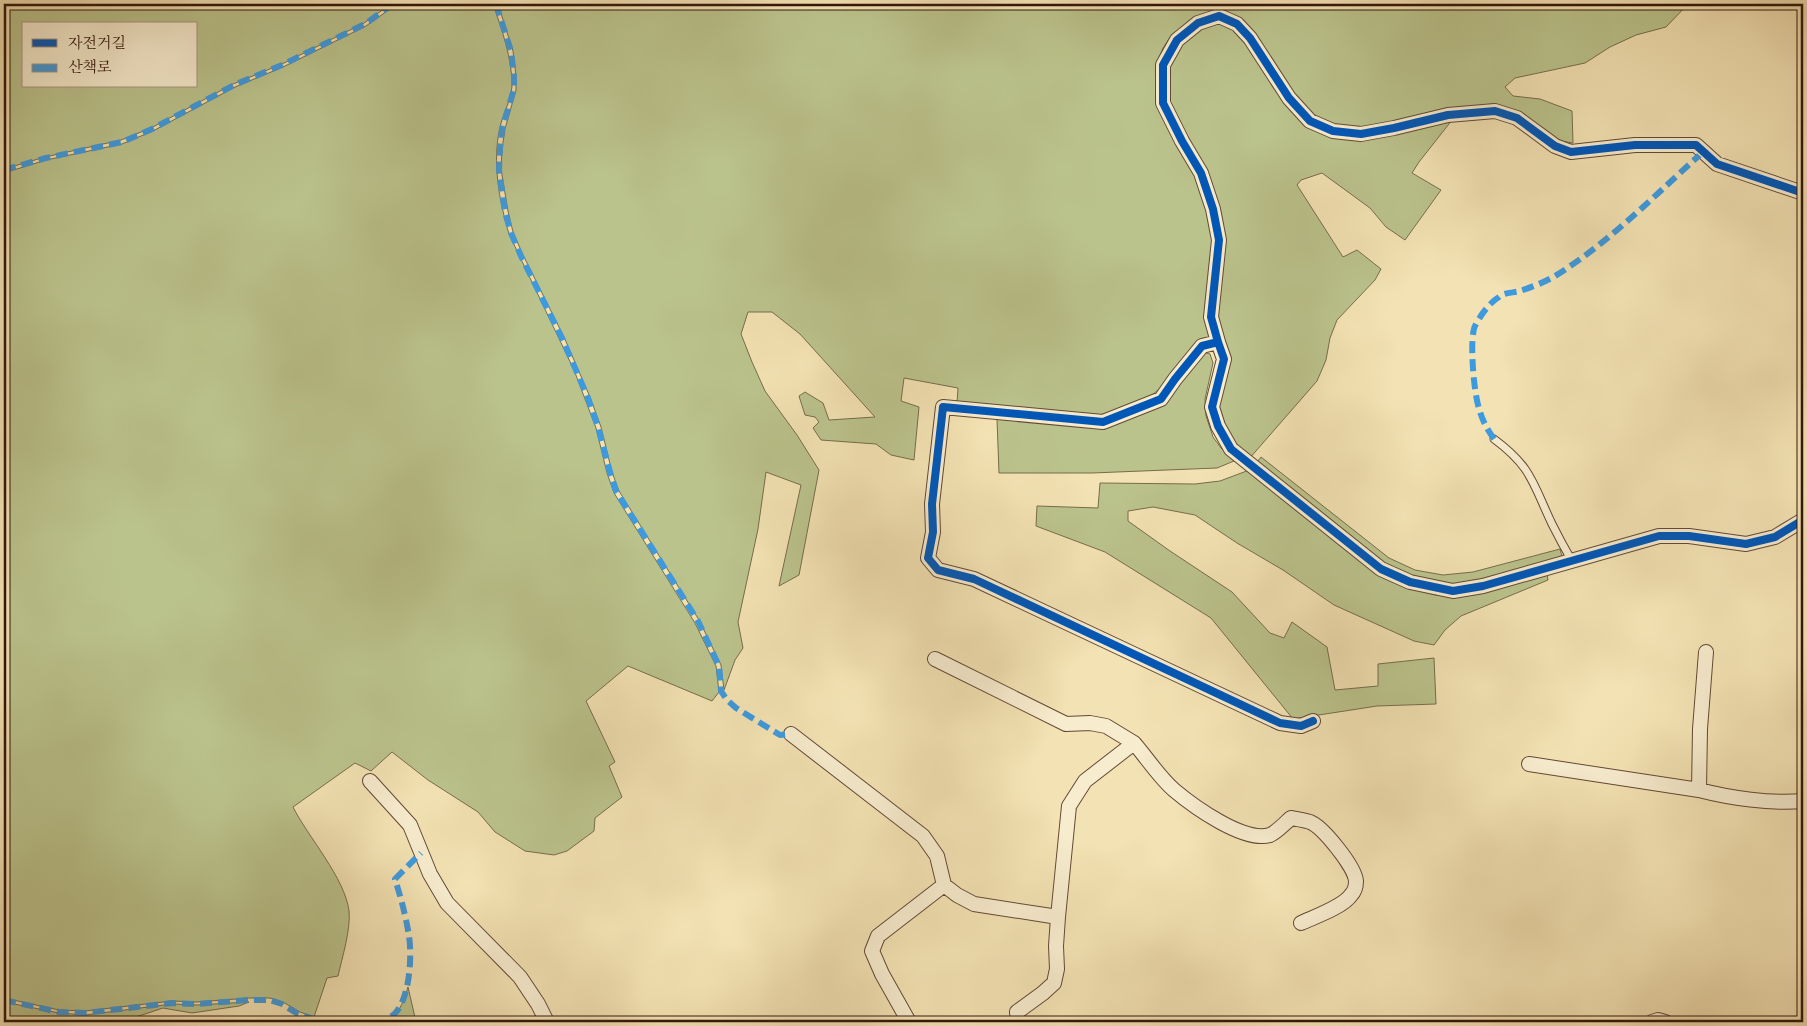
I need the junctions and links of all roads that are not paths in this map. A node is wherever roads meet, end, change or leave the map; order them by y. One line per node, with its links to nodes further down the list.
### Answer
1 (1803, 193): 2 (street)
2 (1218, 342): 5 (street); 8 (street)
3 (1494, 439): 5 (lane)
4 (1803, 520): 5 (street)
5 (1572, 562)
6 (1706, 652): 13 (street)
7 (935, 659): 10 (street)
8 (1313, 721)
9 (791, 734): 15 (street)
10 (1134, 743): 16 (street); 17 (street)
11 (1529, 764): 13 (street)
12 (370, 781): 18 (street)
13 (1699, 790): 14 (street)
14 (1803, 801)
15 (944, 885): 16 (street); 19 (street)
16 (1058, 917): 20 (street)
17 (1301, 923)
18 (546, 1022)
19 (909, 1022)
20 (1018, 1022)
21 (1652, 1022): 22 (street)
22 (1665, 1022)

